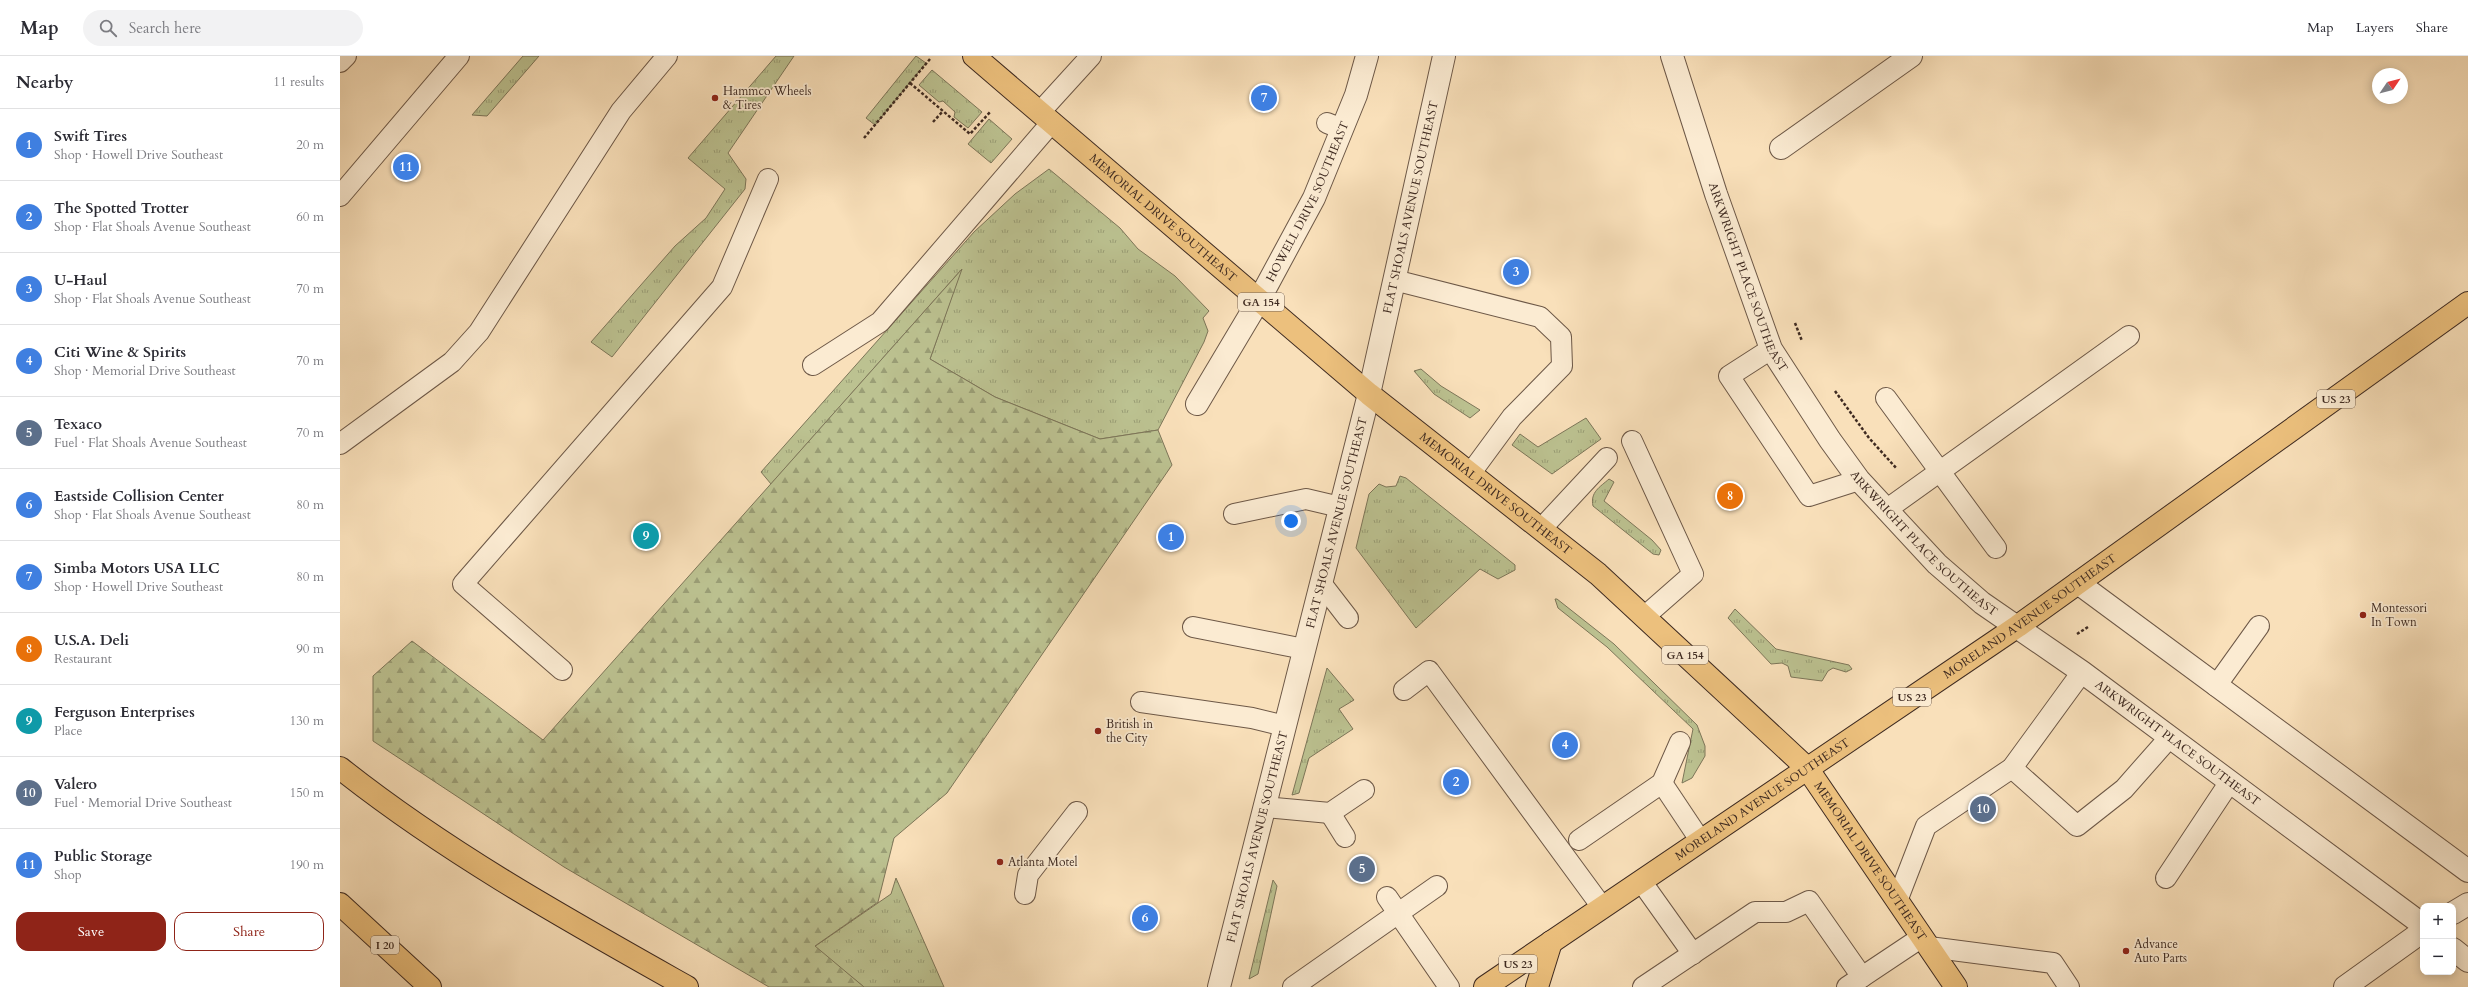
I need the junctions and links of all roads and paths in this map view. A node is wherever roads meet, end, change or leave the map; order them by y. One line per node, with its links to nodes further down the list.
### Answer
1 (346, 56): 11 (lane)
2 (460, 56): 20 (lane)
3 (667, 56): 34 (lane)
4 (1091, 56): 15 (lane)
5 (1367, 56): 22 (street, HOWELL DRIVE SOUTHEAST)
6 (1444, 56): 21 (street, FLAT SHOALS AVENUE SOUTHEAST)
7 (1672, 56): 27 (street, ARKWRIGHT PLACE SOUTHEAST)
8 (1911, 56): 18 (street)
9 (930, 59): 12 (path)
10 (986, 60): 15 (main road, MEMORIAL DRIVE SOUTHEAST / GA 154)
11 (340, 62)
12 (910, 83): 13 (path); 17 (path)
13 (943, 111): 14 (path); 16 (path)
14 (992, 111)
15 (1046, 117): 22 (main road, MEMORIAL DRIVE SOUTHEAST / GA 154); 28 (lane)
16 (933, 122)
17 (864, 138)
18 (1781, 148)
19 (768, 179): 53 (lane)
20 (340, 196)
21 (1394, 280): 30 (street, FLAT SHOALS AVENUE SOUTHEAST); 37 (lane)
22 (1259, 300): 30 (main road, MEMORIAL DRIVE SOUTHEAST / GA 154); 32 (street, HOWELL DRIVE SOUTHEAST)
23 (2468, 303): 46 (main road, MORELAND AVENUE SOUTHEAST / US 23)
24 (1794, 321): 26 (path)
25 (2129, 336): 36 (lane)
26 (1803, 343)
27 (1771, 348): 38 (street, ARKWRIGHT PLACE SOUTHEAST); 38 (lane)
28 (813, 365)
29 (1833, 388): 39 (path)
30 (1369, 394): 37 (main road, MEMORIAL DRIVE SOUTHEAST / GA 154); 40 (street, FLAT SHOALS AVENUE SOUTHEAST)
31 (1886, 398): 36 (lane)
32 (1197, 404)
33 (1632, 441): 47 (lane)
34 (340, 444)
35 (1607, 458): 43 (lane)
36 (1940, 470): 39 (lane); 44 (lane)
37 (1470, 474): 43 (main road, MEMORIAL DRIVE SOUTHEAST / GA 154)
38 (1859, 480): 41 (street, ARKWRIGHT PLACE SOUTHEAST)
39 (1914, 488): 41 (lane)
40 (1340, 507): 42 (lane); 45 (street, FLAT SHOALS AVENUE SOUTHEAST)
41 (1886, 510): 49 (street, ARKWRIGHT PLACE SOUTHEAST)
42 (1234, 514)
43 (1541, 529): 47 (main road, MEMORIAL DRIVE SOUTHEAST / GA 154)
44 (1996, 548)
45 (1321, 583): 48 (lane); 52 (street, FLAT SHOALS AVENUE SOUTHEAST)
46 (2078, 583): 49 (main road, MORELAND AVENUE SOUTHEAST / US 23); 55 (street)
47 (1644, 617): 62 (main road, MEMORIAL DRIVE SOUTHEAST / GA 154)
48 (1348, 618)
49 (2018, 626): 54 (street, ARKWRIGHT PLACE SOUTHEAST); 62 (main road, MORELAND AVENUE SOUTHEAST / US 23)
50 (2259, 626): 55 (lane)
51 (1193, 627): 52 (lane)
52 (1304, 649): 58 (street, FLAT SHOALS AVENUE SOUTHEAST)
53 (562, 670)
54 (2082, 672): 59 (street, ARKWRIGHT PLACE SOUTHEAST); 63 (lane)
55 (2216, 686): 73 (street)
56 (1404, 690): 82 (lane)
57 (1141, 702): 58 (lane)
58 (1285, 726): 67 (street, FLAT SHOALS AVENUE SOUTHEAST)
59 (2169, 738): 63 (lane); 65 (street, ARKWRIGHT PLACE SOUTHEAST)
60 (1680, 742): 64 (lane)
61 (340, 768): 93 (main road)
62 (1807, 768): 72 (main road, MORELAND AVENUE SOUTHEAST / US 23); 78 (main road, MEMORIAL DRIVE SOUTHEAST / GA 154)
63 (2012, 768): 78 (lane)
64 (1662, 783): 71 (lane); 72 (lane)
65 (2229, 783): 74 (lane); 84 (street, ARKWRIGHT PLACE SOUTHEAST)
66 (1364, 790): 69 (lane)
67 (1264, 807): 69 (lane); 94 (street, FLAT SHOALS AVENUE SOUTHEAST)
68 (1077, 812): 77 (lane)
69 (1330, 814): 70 (lane)
70 (1345, 837)
71 (1579, 840)
72 (1700, 840): 75 (main road, MORELAND AVENUE SOUTHEAST / US 23)
73 (2468, 871)
74 (2166, 878)
75 (1640, 881): 82 (main road, MORELAND AVENUE SOUTHEAST / US 23); 89 (lane)
76 (1437, 886): 81 (lane)
77 (1025, 894)
78 (1897, 900): 87 (main road, MEMORIAL DRIVE SOUTHEAST / GA 154)
79 (340, 904): 92 (main road, I 20)
80 (2468, 904): 83 (street)
81 (1392, 905): 95 (lane); 96 (lane)
82 (1602, 907): 86 (main road, MORELAND AVENUE SOUTHEAST / US 23)
83 (2456, 911)
84 (2420, 923)
85 (2420, 933): 102 (street)
86 (1551, 942): 97 (main road, MORELAND AVENUE SOUTHEAST / US 23); 98 (main road)
87 (1925, 942): 91 (lane); 100 (main road, MEMORIAL DRIVE SOUTHEAST / GA 154); 101 (lane)
88 (2456, 951): 90 (street)
89 (1693, 954): 91 (lane); 99 (lane)
90 (2468, 961)
91 (1855, 982)
92 (430, 987)
93 (687, 987)
94 (1219, 987)
95 (1293, 987)
96 (1449, 987)
97 (1485, 987)
98 (1538, 987)
99 (1643, 987)
100 (1956, 987)
101 (2069, 987)
102 (2345, 987)

